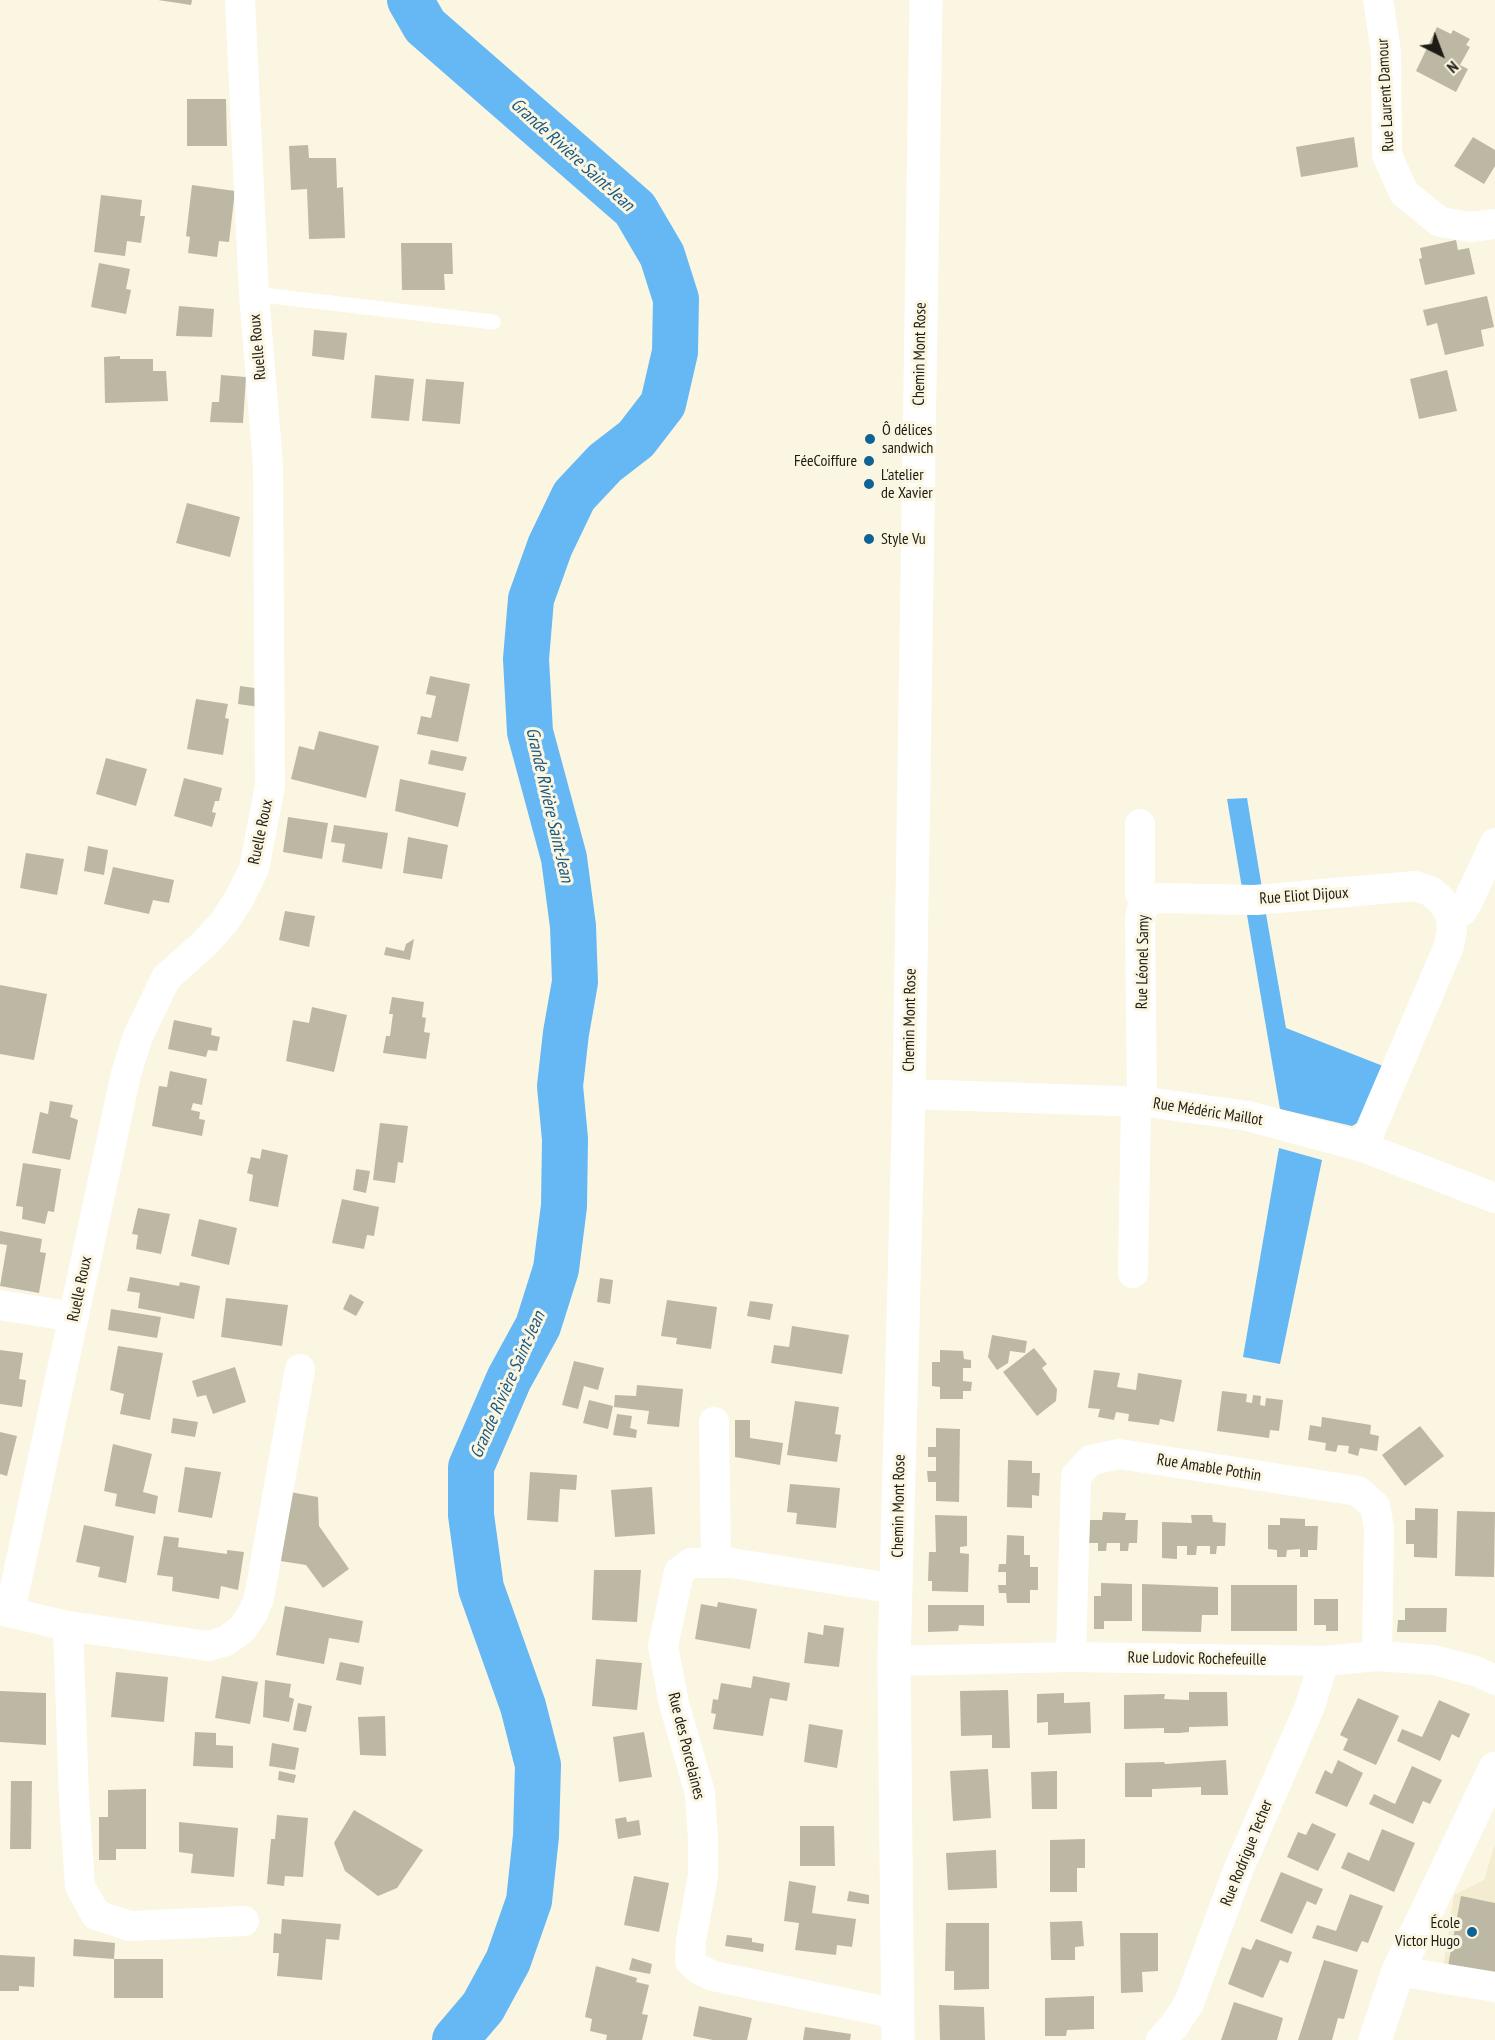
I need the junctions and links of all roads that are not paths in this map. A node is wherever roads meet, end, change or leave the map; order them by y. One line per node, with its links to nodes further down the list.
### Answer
1 (240, 0): 5 (street, Ruelle Roux)
2 (926, 0): 11 (street, Chemin Mont Rose)
3 (1378, 0): 4 (street, Rue Laurent Damour)
4 (1495, 224)
5 (254, 294): 6 (lane); 17 (street, Ruelle Roux)
6 (493, 322)
7 (1140, 824): 9 (street, Rue Léonel Samy)
8 (1495, 843): 10 (street)
9 (1146, 904): 10 (street, Rue Eliot Dijoux); 12 (street, Rue Léonel Samy)
10 (1451, 916): 13 (street)
11 (909, 1094): 12 (street, Rue Médéric Maillot); 21 (street, Chemin Mont Rose)
12 (1139, 1102): 13 (street, Rue Médéric Maillot); 15 (street, Rue Léonel Samy)
13 (1363, 1147): 14 (street, Rue Médéric Maillot)
14 (1495, 1198)
15 (1133, 1272)
16 (0, 1305): 17 (street)
17 (74, 1317): 22 (street, Ruelle Roux)
18 (300, 1369): 23 (street, Ruelle Roux)
19 (714, 1422): 20 (street)
20 (716, 1563): 21 (street, Rue des Porcelaines); 33 (street, Rue des Porcelaines)
21 (897, 1589): 27 (street, Chemin Mont Rose)
22 (5, 1611): 23 (street, Ruelle Roux)
23 (68, 1626): 30 (street)
24 (1377, 1656): 25 (street, Rue Amable Pothin); 26 (street, Rue Ludovic Rochefeuille); 28 (street, Rue Ludovic Rochefeuille)
25 (1071, 1657): 26 (street, Rue Ludovic Rochefeuille); 27 (street, Rue Ludovic Rochefeuille)
26 (1324, 1660): 34 (street, Rue Rodrigue Techer)
27 (894, 1661): 33 (street, Chemin Mont Rose)
28 (1495, 1680)
29 (1494, 1774): 31 (street)
30 (244, 1921)
31 (1398, 1971): 32 (street); 35 (street)
32 (1495, 1987)
33 (898, 2027)
34 (1161, 2040)
35 (1375, 2040)

